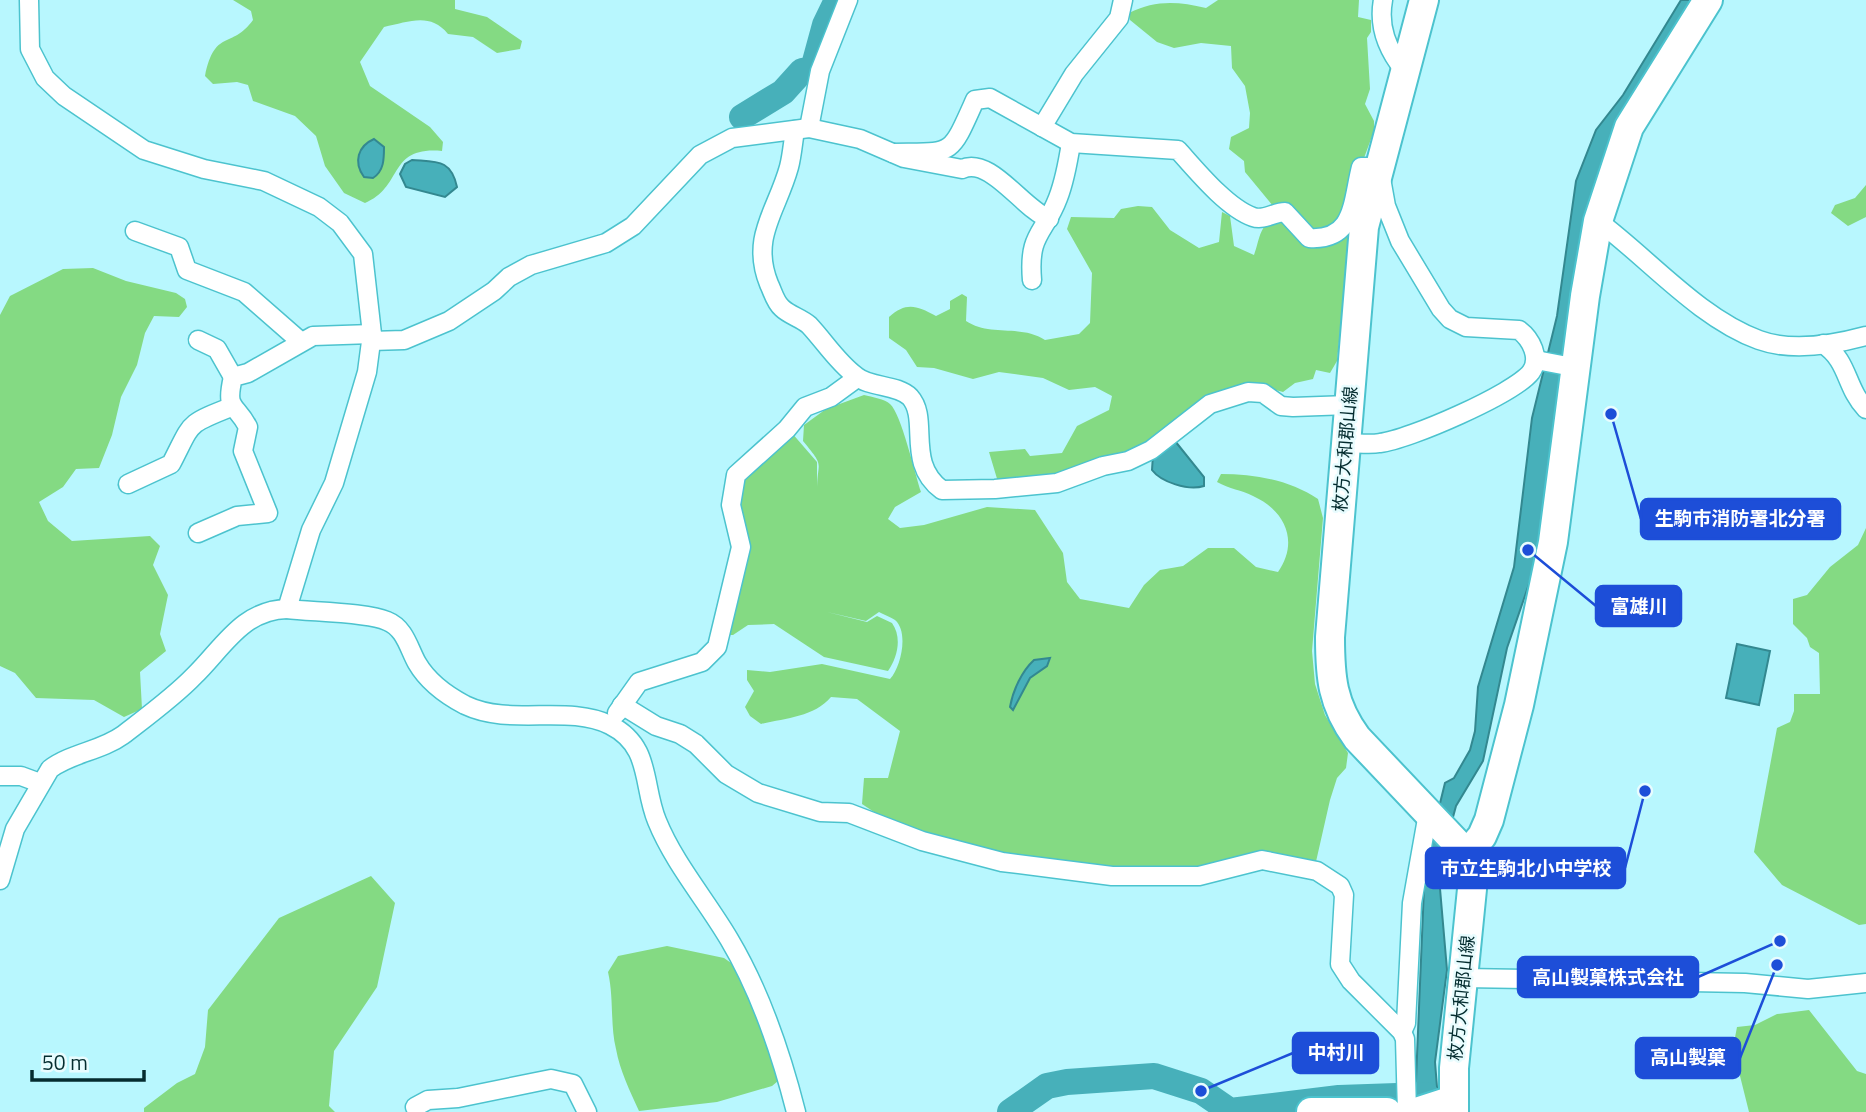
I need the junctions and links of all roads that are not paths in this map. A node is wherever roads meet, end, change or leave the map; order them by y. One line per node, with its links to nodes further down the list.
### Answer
1 (29, 0): 18 (street)
2 (848, 0): 9 (street)
3 (1123, 0): 8 (street)
4 (1384, 0): 7 (street)
5 (1424, 0): 7 (main road, 枚方大和郡山線)
6 (1708, 0): 14 (main road)
7 (1404, 71): 12 (main road, 枚方大和郡山線)
8 (1042, 127): 10 (street); 11 (street)
9 (802, 129): 11 (street); 18 (street); 25 (street)
10 (1071, 143): 12 (street); 13 (street)
11 (893, 153): 13 (street)
12 (1379, 167): 22 (street); 26 (main road, 枚方大和郡山線)
13 (1049, 219): 16 (street)
14 (1598, 221): 21 (street); 23 (main road)
15 (135, 231): 20 (street)
16 (1032, 280)
17 (1866, 336): 21 (street)
18 (371, 338): 20 (street); 32 (street)
19 (198, 340): 24 (street)
20 (300, 341): 24 (street)
21 (1823, 344): 28 (street)
22 (1539, 361): 23 (street); 29 (street)
23 (1573, 367): 38 (main road)
24 (233, 377): 27 (street)
25 (858, 378): 26 (street); 33 (street)
26 (1349, 405): 29 (main road, 枚方大和郡山線)
27 (231, 407): 30 (street); 31 (street)
28 (1866, 409)
29 (1347, 443): 37 (main road, 枚方大和郡山線)
30 (128, 484)
31 (198, 533)
32 (287, 610): 34 (street); 36 (street)
33 (622, 705): 34 (street); 42 (street)
34 (609, 725): 46 (street)
35 (0, 776): 36 (street)
36 (40, 783): 39 (street)
37 (1428, 813): 38 (main road, 枚方大和郡山線); 42 (street)
38 (1465, 850): 40 (main road, 枚方大和郡山線)
39 (0, 880)
40 (1463, 978): 41 (street); 43 (main road, 枚方大和郡山線)
41 (1866, 983)
42 (1402, 1032): 49 (street)
43 (1450, 1105): 50 (main road, 枚方大和郡山線)
44 (415, 1107): 45 (street)
45 (587, 1112)
46 (796, 1112)
47 (1311, 1112): 48 (main road)
48 (1387, 1112)
49 (1407, 1112)
50 (1416, 1112)

